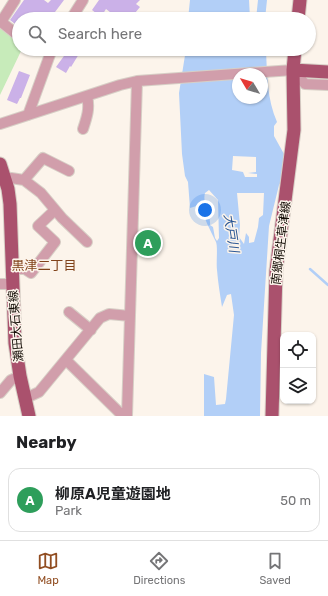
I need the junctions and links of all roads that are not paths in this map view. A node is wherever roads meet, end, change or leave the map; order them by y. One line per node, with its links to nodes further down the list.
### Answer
1 (14, 0): 6 (street)
2 (83, 0): 4 (street)
3 (300, 0): 5 (main road)
4 (75, 12)
5 (299, 12)
6 (0, 21): 7 (street)
7 (12, 31)
8 (49, 56): 15 (street)
9 (294, 56): 10 (main road, 南郷桐生草津線)
10 (291, 70): 11 (main road); 12 (street); 13 (street); 36 (main road, 南郷桐生草津線)
11 (328, 72)
12 (137, 81): 14 (street); 27 (street)
13 (328, 85)
14 (87, 96): 15 (street); 17 (street)
15 (28, 115): 16 (street)
16 (0, 124)
17 (84, 129)
18 (0, 164): 20 (main road, 瀬田大石東線)
19 (69, 171): 21 (street)
20 (5, 179): 21 (street); 24 (main road, 瀬田大石東線)
21 (24, 180): 22 (street)
22 (55, 210): 23 (street); 24 (street)
23 (87, 242)
24 (12, 269): 25 (main road, 瀬田大石東線)
25 (6, 284): 30 (main road, 瀬田大石東線)
26 (69, 312): 28 (street)
27 (130, 316): 28 (street); 35 (street)
28 (91, 330): 29 (street)
29 (66, 360): 32 (street); 34 (street)
30 (20, 376): 31 (street); 32 (main road, 瀬田大石東線)
31 (0, 393)
32 (26, 398): 33 (main road, 瀬田大石東線)
33 (29, 416)
34 (123, 416)
35 (127, 416)
36 (272, 416)

